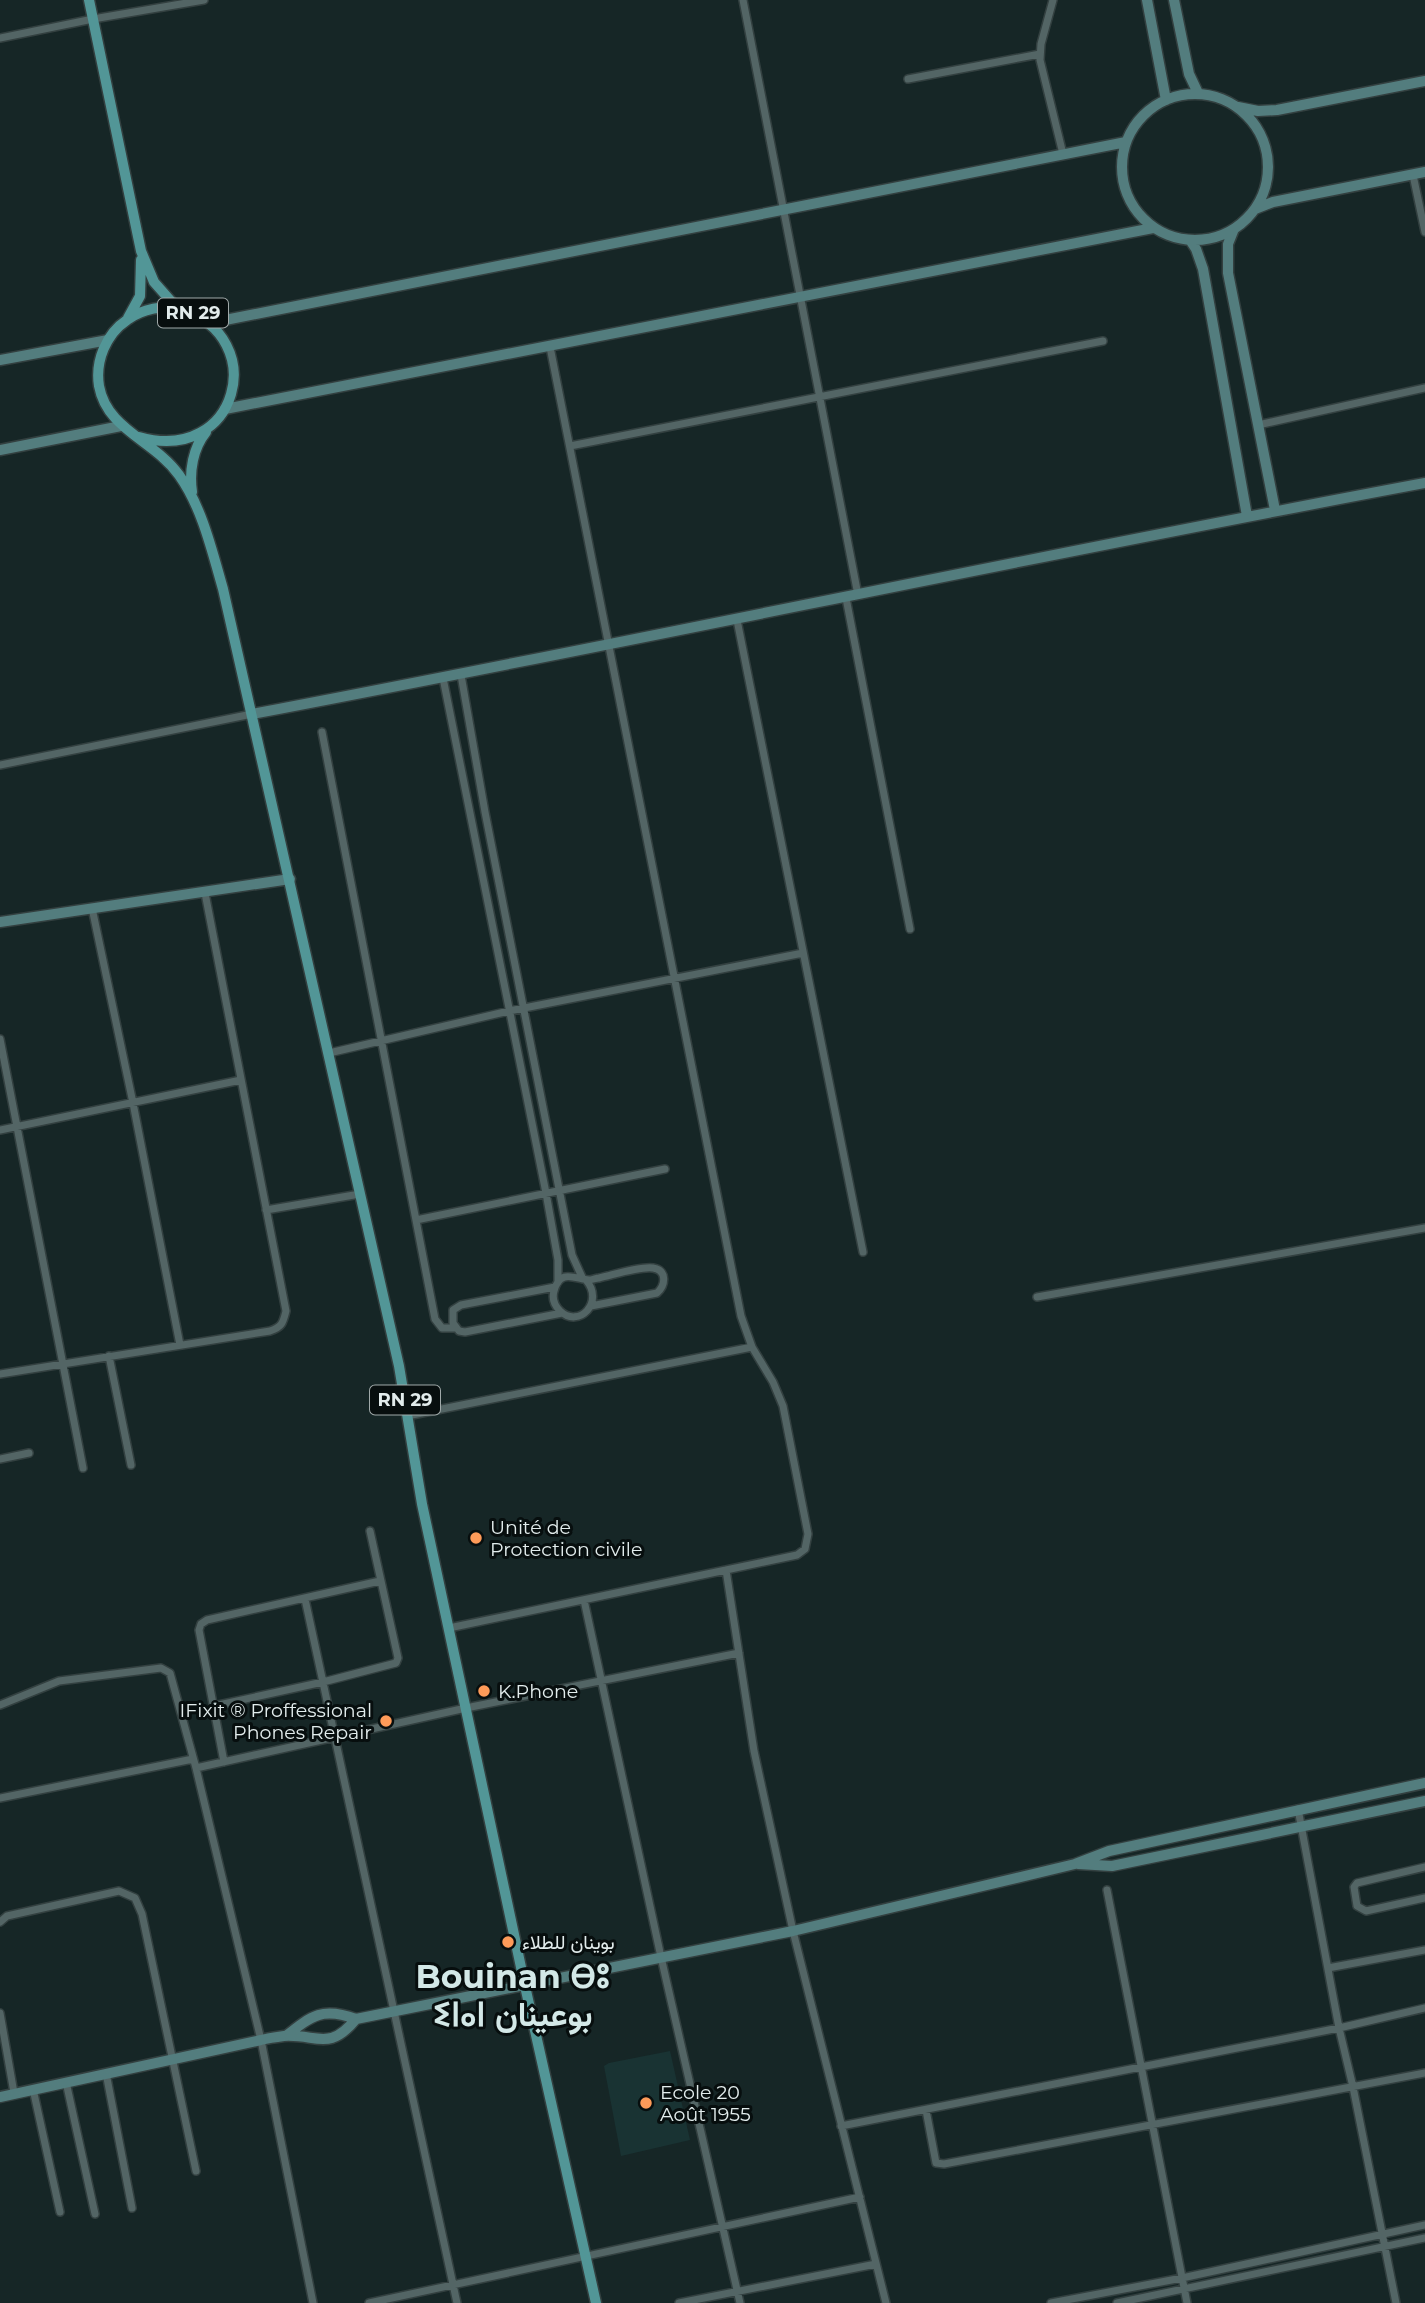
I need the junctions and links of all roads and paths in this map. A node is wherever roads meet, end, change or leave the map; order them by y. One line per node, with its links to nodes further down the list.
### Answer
1 (89, 0): 7 (main road, RN 29)
2 (204, 0): 7 (street)
3 (743, 0): 19 (street)
4 (1053, 0): 9 (street)
5 (1147, 0): 13 (main road)
6 (1174, 0): 12 (main road)
7 (93, 19): 8 (street); 24 (main road, RN 29)
8 (0, 38)
9 (1040, 54): 10 (street); 16 (street)
10 (908, 79)
11 (1425, 81): 14 (main road)
12 (1198, 93): 13 (main road); 14 (main road)
13 (1166, 100): 15 (main road)
14 (1237, 107): 18 (main road)
15 (1126, 142): 16 (main road); 20 (main road)
16 (1063, 154): 19 (main road)
17 (1419, 174): 18 (main road); 22 (street)
18 (1255, 209): 21 (main road)
19 (784, 210): 25 (street); 28 (main road)
20 (1153, 228): 23 (main road); 25 (main road)
21 (1234, 229): 23 (main road); 36 (main road)
22 (1425, 232)
23 (1190, 240): 45 (main road)
24 (141, 251): 26 (main road, RN 29); 27 (main road, RN 29)
25 (801, 298): 31 (main road); 34 (street)
26 (177, 308): 27 (main road, RN 29); 28 (main road, RN 29)
27 (126, 321): 29 (main road, RN 29)
28 (210, 323): 35 (main road, RN 29)
29 (108, 340): 32 (main road); 37 (main road, RN 29)
30 (1103, 341): 34 (street)
31 (550, 347): 35 (main road); 40 (street)
32 (0, 360)
33 (1425, 388): 36 (street)
34 (820, 397): 40 (street); 46 (street)
35 (225, 409): 38 (main road, RN 29)
36 (1258, 425): 44 (main road)
37 (121, 426): 39 (main road, RN 29); 41 (main road)
38 (211, 426): 39 (main road, RN 29); 43 (main road, RN 29)
39 (139, 437): 43 (main road, RN 29)
40 (570, 446): 49 (street)
41 (0, 450)
42 (1425, 482): 44 (main road)
43 (194, 502): 52 (main road, RN 29)
44 (1275, 510): 45 (main road)
45 (1247, 516): 46 (main road)
46 (858, 595): 47 (main road)
47 (846, 597): 48 (main road); 61 (street)
48 (737, 620): 49 (main road); 62 (street)
49 (609, 645): 50 (main road); 63 (street)
50 (461, 675): 51 (main road); 55 (street)
51 (443, 678): 52 (main road); 56 (street)
52 (252, 714): 54 (street); 57 (main road, RN 29)
53 (322, 732): 67 (street)
54 (0, 765)
55 (485, 812): 56 (street); 64 (street)
56 (469, 815): 65 (street)
57 (290, 879): 58 (main road); 68 (main road, RN 29)
58 (205, 893): 59 (main road); 69 (street)
59 (92, 908): 60 (main road); 70 (street)
60 (0, 922)
61 (909, 929)
62 (803, 953): 63 (street); 80 (street)
63 (675, 979): 64 (street); 88 (street)
64 (524, 1008): 65 (street); 74 (street)
65 (509, 1011): 67 (street); 75 (street)
66 (0, 1039): 71 (street)
67 (381, 1041): 68 (street); 78 (street)
68 (329, 1053): 76 (main road, RN 29)
69 (241, 1080): 70 (street); 77 (street)
70 (133, 1103): 71 (street); 87 (street)
71 (18, 1126): 72 (street); 90 (street)
72 (0, 1130)
73 (665, 1169): 74 (street)
74 (561, 1191): 75 (street); 81 (street)
75 (546, 1193): 78 (street); 82 (street)
76 (360, 1194): 77 (street); 92 (main road, RN 29)
77 (266, 1210): 87 (street)
78 (416, 1220): 86 (street)
79 (1425, 1228): 83 (street)
80 (863, 1252)
81 (584, 1279): 82 (street); 84 (street); 84 (street)
82 (557, 1284): 85 (street); 86 (street)
83 (1037, 1297)
84 (591, 1306): 85 (street)
85 (562, 1313): 86 (street)
86 (455, 1328)
87 (180, 1345): 89 (street)
88 (752, 1347): 92 (street); 98 (street)
89 (109, 1356): 90 (street); 95 (street)
90 (63, 1363): 91 (street); 96 (street)
91 (0, 1374)
92 (407, 1416): 102 (main road, RN 29)
93 (29, 1453): 94 (street)
94 (0, 1459)
95 (131, 1465)
96 (83, 1468)
97 (370, 1531): 99 (street)
98 (726, 1570): 101 (street); 103 (street)
99 (380, 1581): 100 (street); 105 (street)
100 (305, 1599): 105 (street); 107 (street)
101 (584, 1600): 102 (street); 104 (street)
102 (449, 1628): 108 (main road, RN 29)
103 (739, 1653): 104 (street); 123 (street)
104 (601, 1681): 108 (street); 125 (street)
105 (323, 1682): 107 (street); 109 (street)
106 (0, 1705): 110 (street)
107 (214, 1706): 111 (street)
108 (466, 1708): 109 (street); 127 (main road, RN 29)
109 (336, 1738): 111 (street); 129 (street)
110 (193, 1759): 112 (street); 114 (street)
111 (225, 1762): 112 (street)
112 (196, 1768): 134 (street)
113 (1425, 1783): 116 (main road)
114 (0, 1798)
115 (1425, 1801): 117 (main road)
116 (1298, 1809): 117 (street); 118 (main road)
117 (1301, 1827): 118 (main road); 126 (street)
118 (1075, 1864): 123 (main road)
119 (1425, 1867): 121 (street)
120 (1107, 1890): 136 (street)
121 (1425, 1898)
122 (0, 1922): 135 (street)
123 (793, 1931): 125 (main road); 146 (street)
124 (1425, 1950): 126 (street)
125 (661, 1957): 127 (main road); 153 (street)
126 (1328, 1968): 132 (street)
127 (525, 1986): 129 (main road); 157 (main road, RN 29)
128 (1425, 2008): 132 (street)
129 (395, 2011): 131 (main road); 160 (street)
130 (0, 2014): 142 (street)
131 (356, 2019): 133 (main road); 133 (main road)
132 (1339, 2028): 136 (street); 140 (street)
133 (286, 2036): 134 (main road)
134 (261, 2040): 135 (main road); 163 (street)
135 (172, 2059): 137 (main road); 147 (street)
136 (1142, 2068): 144 (street); 145 (street)
137 (106, 2073): 139 (main road); 149 (street)
138 (1425, 2073): 140 (street)
139 (66, 2082): 141 (main road); 151 (street)
140 (1353, 2087): 145 (street); 154 (street)
141 (33, 2089): 142 (main road); 150 (street)
142 (14, 2094): 143 (main road)
143 (0, 2096)
144 (926, 2110): 145 (street); 146 (street)
145 (1153, 2124): 159 (street)
146 (841, 2126): 148 (street)
147 (196, 2171)
148 (860, 2197): 153 (street); 158 (street)
149 (132, 2208)
150 (60, 2212)
151 (95, 2214)
152 (1425, 2225): 154 (street)
153 (723, 2227): 157 (street); 162 (street)
154 (1382, 2233): 156 (street); 159 (street)
155 (1425, 2238): 156 (street)
156 (1384, 2246): 161 (street); 173 (street)
157 (586, 2256): 160 (street); 166 (main road, RN 29)
158 (876, 2264): 162 (street); 169 (street)
159 (1182, 2278): 161 (street); 170 (street)
160 (453, 2285): 164 (street); 165 (street)
161 (1185, 2290): 171 (street); 172 (street)
162 (737, 2291): 167 (street); 168 (street)
163 (313, 2303)
164 (369, 2303)
165 (457, 2303)
166 (597, 2303)
167 (679, 2303)
168 (740, 2303)
169 (886, 2303)
170 (1051, 2303)
171 (1117, 2303)
172 (1187, 2303)
173 (1396, 2303)

